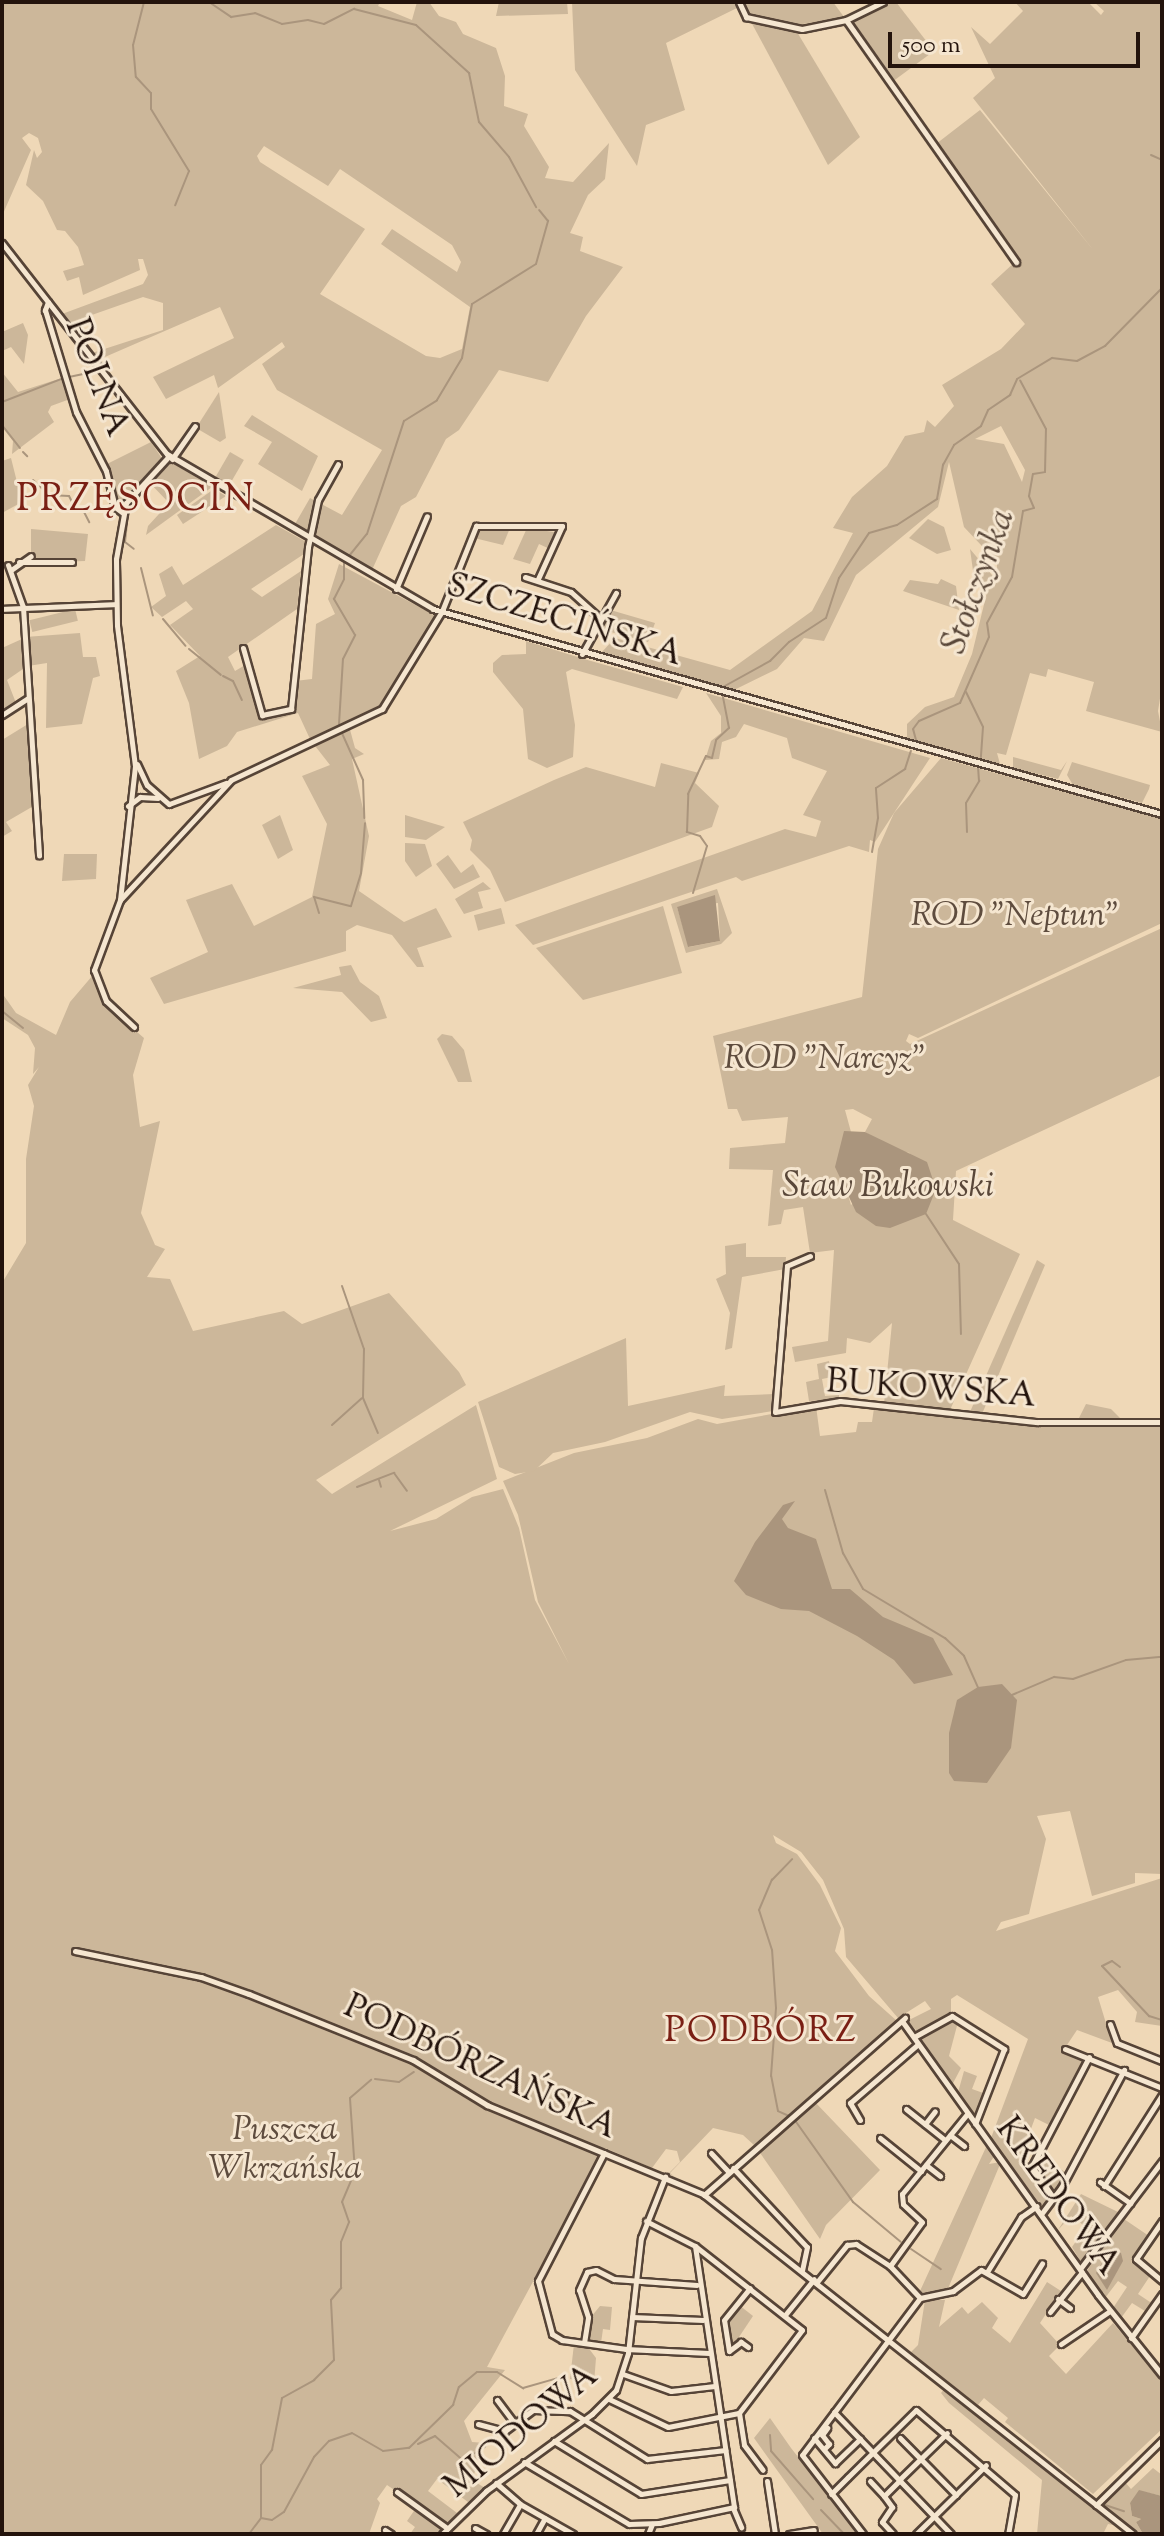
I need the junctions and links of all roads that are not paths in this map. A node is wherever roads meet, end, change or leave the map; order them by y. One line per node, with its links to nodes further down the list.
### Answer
1 (739, 2): 3 (street)
2 (883, 2): 3 (street)
3 (846, 20): 5 (street)
4 (2, 243): 6 (street, SZCZECIŃSKA)
5 (1016, 262)
6 (48, 302): 8 (street, SZCZECIŃSKA); 10 (street, POLNA)
7 (195, 426): 8 (street)
8 (171, 457): 10 (street); 12 (street, SZCZECIŃSKA)
9 (338, 464): 12 (street)
10 (123, 513): 20 (street)
11 (427, 516): 18 (street)
12 (312, 540): 18 (street, SZCZECIŃSKA); 25 (street)
13 (31, 556): 14 (street)
14 (19, 562): 15 (street); 21 (street)
15 (72, 562)
16 (525, 577): 17 (street)
17 (538, 579): 23 (street); 24 (street)
18 (396, 589): 23 (street, SZCZECIŃSKA)
19 (616, 593): 24 (street)
20 (116, 604): 21 (street); 29 (street)
21 (23, 607): 22 (street); 27 (street)
22 (2, 609)
23 (441, 613): 26 (street, SZCZECIŃSKA); 30 (street)
24 (600, 618): 26 (street)
25 (243, 648)
26 (582, 654): 35 (street, SZCZECIŃSKA)
27 (27, 699): 28 (street); 36 (street)
28 (2, 715)
29 (135, 759): 33 (street); 34 (street)
30 (231, 780): 31 (street); 32 (street)
31 (213, 790): 32 (street); 33 (street)
32 (217, 796): 37 (street)
33 (161, 799): 34 (street)
34 (127, 807): 37 (street)
35 (1162, 814)
36 (39, 855)
37 (120, 900): 38 (street)
38 (134, 1027)
39 (810, 1256): 40 (street, BUKOWSKA)
40 (1162, 1422)
41 (75, 1951): 60 (street, PODBÓRZAŃSKA)
42 (1110, 2024): 47 (street)
43 (914, 2037): 44 (street, KREDOWA); 56 (street); 64 (street, KREDOWA)
44 (918, 2044): 53 (street, KREDOWA); 54 (street)
45 (1065, 2049): 46 (street)
46 (1089, 2057): 48 (street); 69 (street)
47 (1162, 2061)
48 (1124, 2070): 49 (street); 69 (street)
49 (1162, 2088)
50 (1162, 2095): 70 (street)
51 (906, 2109): 55 (street)
52 (935, 2111): 55 (street)
53 (967, 2114): 56 (street, KREDOWA); 58 (street)
54 (860, 2120)
55 (925, 2124): 58 (street)
56 (975, 2124): 71 (street, KREDOWA)
57 (880, 2138): 65 (street)
58 (948, 2138): 59 (street); 63 (street)
59 (964, 2146)
60 (604, 2153): 67 (street, PODBÓRZAŃSKA); 97 (street)
61 (711, 2153): 64 (street)
62 (1162, 2161): 70 (street)
63 (926, 2165): 65 (street); 66 (street)
64 (731, 2170): 68 (street); 78 (street)
65 (921, 2171): 77 (street)
66 (940, 2176)
67 (665, 2177): 68 (street, PODBÓRZAŃSKA); 73 (street, MIODOWA)
68 (704, 2195): 78 (street, PODBÓRZAŃSKA)
69 (1054, 2199): 72 (street)
70 (1130, 2203): 79 (street)
71 (1037, 2206): 72 (street, KREDOWA); 80 (street)
72 (1042, 2213): 79 (street, KREDOWA)
73 (646, 2221): 75 (street); 83 (street, MIODOWA)
74 (1162, 2221): 82 (street)
75 (695, 2246): 84 (street); 85 (street)
76 (1042, 2264): 80 (street)
77 (890, 2266): 81 (street); 87 (street)
78 (802, 2270): 81 (street, PODBÓRZAŃSKA)
79 (1081, 2271): 88 (street); 90 (street, KREDOWA)
80 (987, 2272): 87 (street)
81 (816, 2280): 92 (street); 96 (street, PODBÓRZAŃSKA)
82 (1162, 2281)
83 (635, 2282): 84 (street); 93 (street, MIODOWA); 97 (street)
84 (697, 2285): 94 (street)
85 (750, 2288): 92 (street); 99 (street)
86 (1162, 2294): 95 (street)
87 (920, 2298): 96 (street)
88 (1058, 2299): 89 (street); 91 (street)
89 (1070, 2308)
90 (1110, 2311): 95 (street, KREDOWA); 98 (street)
91 (1050, 2312)
92 (785, 2315): 108 (street)
93 (632, 2317): 94 (street); 100 (street, MIODOWA)
94 (703, 2320): 101 (street)
95 (1131, 2338): 103 (street, KREDOWA)
96 (891, 2341): 107 (street); 137 (street, PODBÓRZAŃSKA)
97 (584, 2343): 100 (street)
98 (1061, 2344)
99 (748, 2347)
100 (629, 2349): 101 (street); 102 (street, MIODOWA)
101 (709, 2353): 104 (street)
102 (623, 2374): 104 (street); 105 (street, MIODOWA)
103 (1162, 2375)
104 (715, 2386): 109 (street)
105 (609, 2399): 109 (street); 110 (street, MIODOWA)
106 (497, 2400): 112 (street)
107 (834, 2412): 115 (street); 117 (street)
108 (737, 2414): 109 (street); 126 (street)
109 (720, 2419): 121 (street)
110 (583, 2420): 112 (street); 119 (street, MIODOWA); 121 (street)
111 (478, 2424): 112 (street)
112 (515, 2424)
113 (827, 2428): 120 (street)
114 (947, 2433): 122 (street); 123 (street); 125 (street)
115 (814, 2438): 120 (street); 133 (street)
116 (900, 2438): 123 (street)
117 (860, 2439): 120 (street); 122 (street)
118 (1162, 2440): 137 (street)
119 (554, 2441): 124 (street, MIODOWA); 127 (street)
120 (825, 2448)
121 (725, 2450): 127 (street)
122 (873, 2453): 128 (street); 133 (street)
123 (921, 2459): 128 (street); 134 (street)
124 (524, 2462): 131 (street, MIODOWA); 141 (street)
125 (986, 2465): 134 (street); 158 (street)
126 (763, 2470)
127 (730, 2480): 138 (street)
128 (900, 2480): 135 (street); 139 (street)
129 (767, 2481): 152 (street)
130 (870, 2481): 135 (street)
131 (496, 2483): 136 (street); 143 (street, MIODOWA)
132 (397, 2492): 143 (street)
133 (831, 2494): 154 (street)
134 (956, 2495): 139 (street)
135 (884, 2496): 155 (street)
136 (520, 2504): 140 (street); 149 (street)
137 (1096, 2505): 159 (street, PODBÓRZAŃSKA)
138 (733, 2508): 141 (street); 142 (street)
139 (934, 2516): 156 (street); 157 (street)
140 (545, 2518): 146 (street); 150 (street)
141 (652, 2524): 151 (street)
142 (741, 2527)
143 (447, 2528): 147 (street, MIODOWA)
144 (475, 2528): 148 (street)
145 (814, 2530): 153 (street)
146 (571, 2533)
147 (442, 2534)
148 (486, 2534)
149 (503, 2534)
150 (536, 2534)
151 (648, 2534)
152 (775, 2534)
153 (789, 2534)
154 (863, 2534)
155 (893, 2534)
156 (916, 2534)
157 (951, 2534)
158 (1008, 2534)
159 (1133, 2534)

